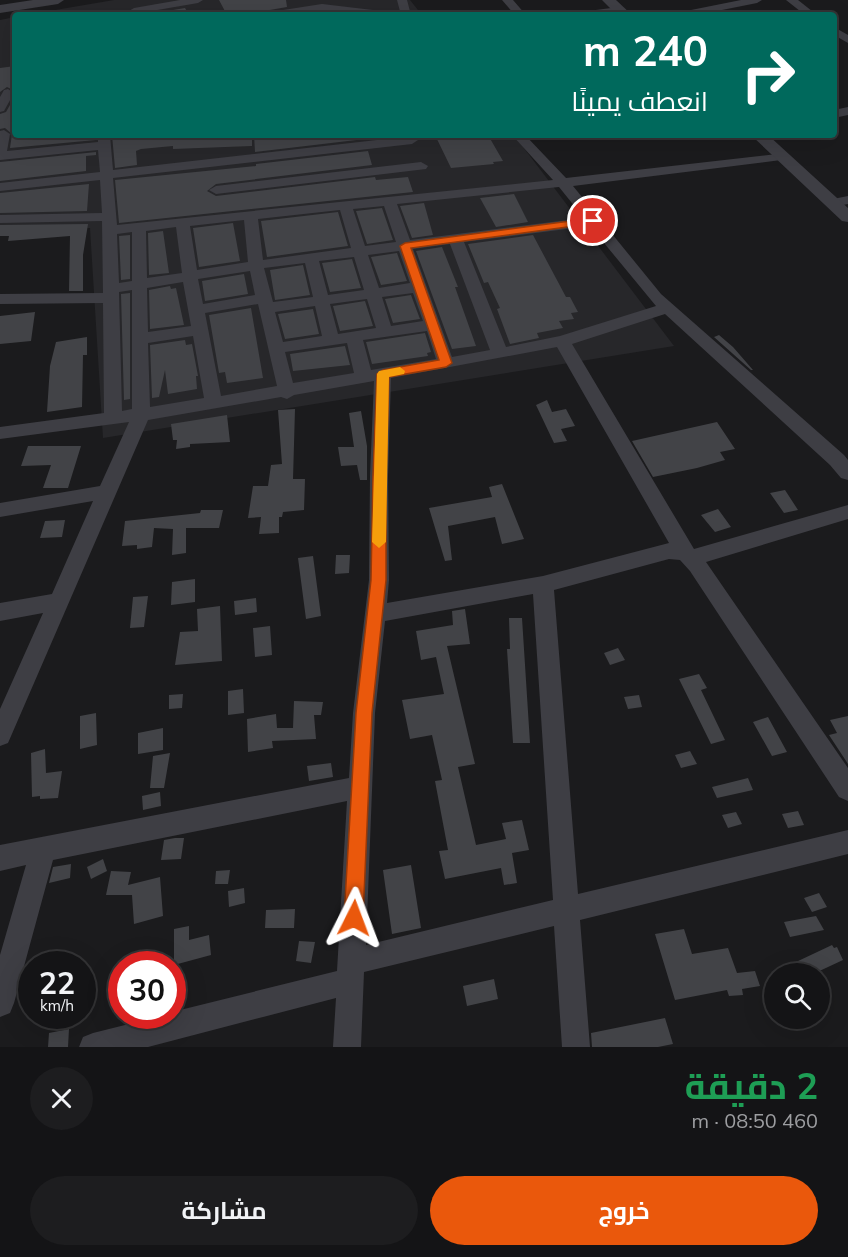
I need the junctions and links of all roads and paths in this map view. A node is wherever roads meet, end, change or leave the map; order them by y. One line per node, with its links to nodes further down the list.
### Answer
1 (58, 0): 9 (street)
2 (198, 0): 10 (street)
3 (507, 0): 13 (street)
4 (608, 0): 14 (street)
5 (757, 0): 15 (street)
6 (791, 0): 16 (street)
7 (375, 2): 8 (street)
8 (341, 8): 11 (street); 12 (street)
9 (0, 9)
10 (140, 12)
11 (284, 12)
12 (369, 12)
13 (518, 12)
14 (622, 12)
15 (696, 12)
16 (808, 12)
17 (8, 93): 18 (street)
18 (2, 115)
19 (6, 133): 24 (street)
20 (411, 138): 26 (street); 28 (street)
21 (521, 138): 29 (street)
22 (762, 138): 25 (street)
23 (105, 140): 24 (street); 27 (street)
24 (0, 155)
25 (781, 156): 29 (street); 33 (street)
26 (213, 162): 27 (street); 31 (street)
27 (107, 174): 30 (street); 41 (street)
28 (427, 181): 29 (street); 31 (street); 32 (street)
29 (563, 183): 39 (street)
30 (0, 187)
31 (216, 190): 37 (street)
32 (389, 201): 34 (street); 44 (street)
33 (840, 202): 36 (street)
34 (345, 205): 35 (street); 45 (street)
35 (250, 215): 37 (street); 47 (street)
36 (848, 217)
37 (220, 218): 40 (street)
38 (0, 219): 41 (street)
39 (593, 221): 43 (street); 56 (street)
40 (182, 222): 42 (street); 48 (street)
41 (110, 224): 42 (street); 51 (street)
42 (139, 227): 49 (street)
43 (455, 239): 44 (street); 66 (street)
44 (405, 246): 45 (street); 50 (street)
45 (359, 252): 46 (street); 52 (street)
46 (311, 258): 47 (street); 54 (street)
47 (256, 265): 48 (street); 55 (street)
48 (190, 276): 49 (street); 57 (street)
49 (140, 284): 51 (street); 62 (street)
50 (419, 287): 52 (street); 58 (street)
51 (111, 293): 53 (street); 72 (street)
52 (372, 293): 54 (street); 60 (street)
53 (0, 299)
54 (321, 300): 55 (street); 63 (street)
55 (265, 303): 57 (street); 65 (street)
56 (667, 308): 64 (street); 74 (street)
57 (196, 310): 59 (street)
58 (433, 325): 60 (street); 67 (street)
59 (200, 330): 62 (street); 70 (street)
60 (385, 332): 61 (street)
61 (354, 336): 63 (street); 68 (street)
62 (140, 339): 71 (street)
63 (331, 340): 65 (street)
64 (562, 341): 66 (street); 78 (street)
65 (276, 348): 69 (street)
66 (500, 354): 67 (street)
67 (446, 363): 68 (street)
68 (374, 376): 69 (street); 82 (street)
69 (287, 393): 70 (street)
70 (214, 404): 71 (street)
71 (141, 415): 72 (street); 75 (street)
72 (112, 418): 73 (street)
73 (0, 433)
74 (848, 473)
75 (107, 492): 76 (street); 80 (street)
76 (0, 510)
77 (848, 512): 78 (street)
78 (689, 555): 79 (street); 85 (street)
79 (543, 584): 82 (street); 89 (street)
80 (59, 601): 81 (street); 83 (street)
81 (0, 612)
82 (376, 614): 84 (street)
83 (0, 735)
84 (360, 787): 87 (street); 90 (street)
85 (848, 789)
86 (848, 842): 89 (street)
87 (43, 850): 88 (street); 91 (street)
88 (0, 858)
89 (566, 910): 90 (street); 94 (street)
90 (351, 971): 92 (street); 93 (street)
91 (0, 1003)
92 (93, 1047)
93 (347, 1047)
94 (576, 1047)

